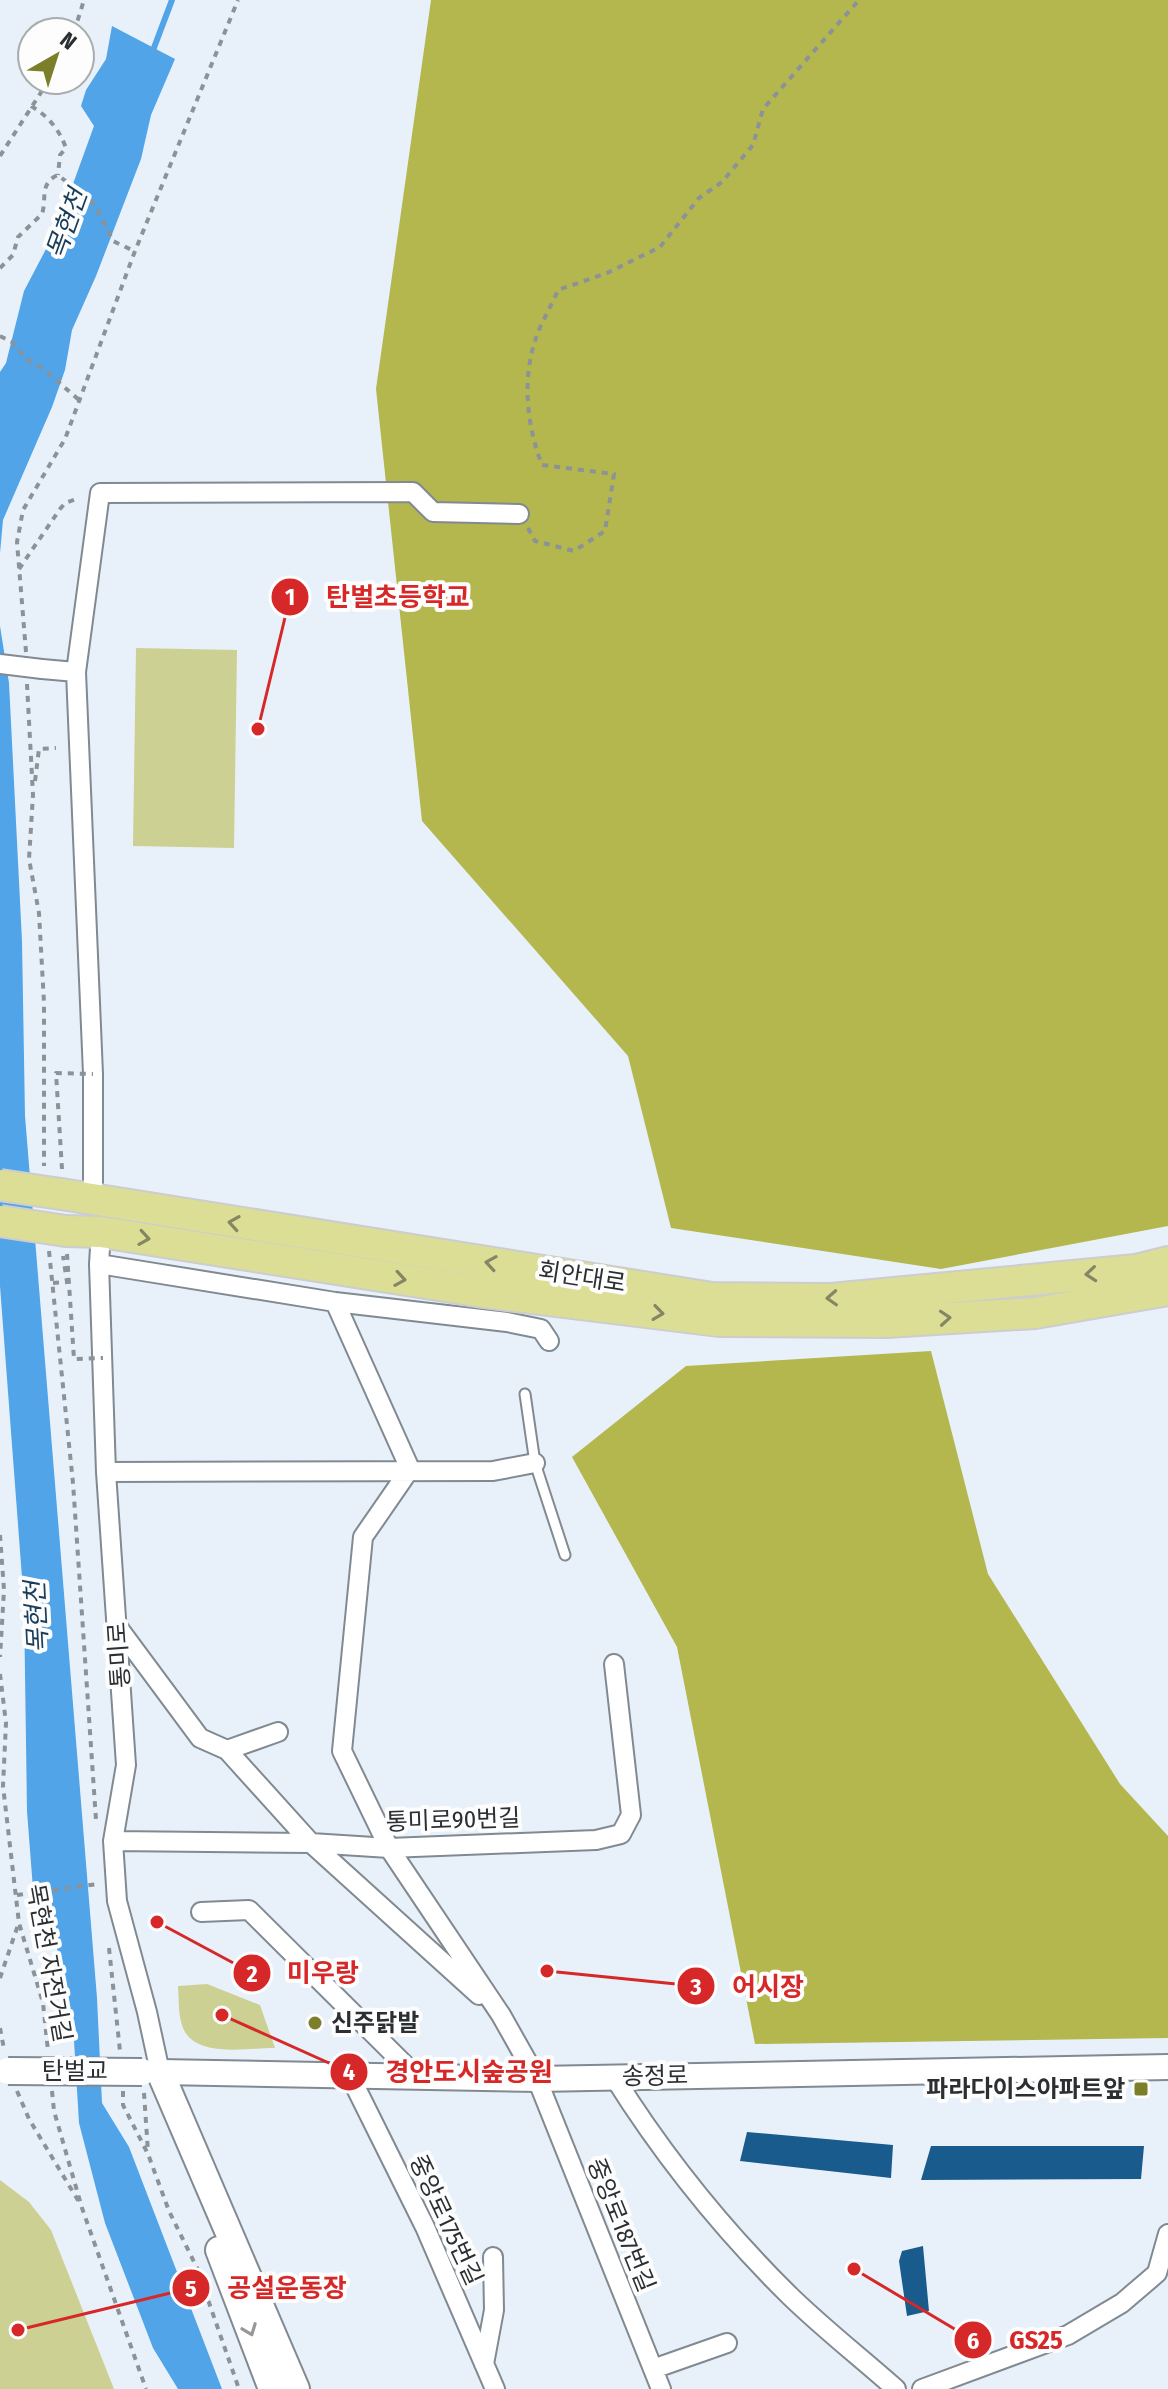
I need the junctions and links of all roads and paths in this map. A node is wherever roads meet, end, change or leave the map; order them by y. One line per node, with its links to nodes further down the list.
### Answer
1 (859, 0): 11 (path)
2 (37, 96): 3 (path)
3 (30, 106): 4 (path); 5 (path)
4 (0, 156)
5 (58, 175): 6 (path); 7 (path)
6 (135, 251)
7 (0, 268)
8 (0, 336): 9 (path)
9 (80, 401)
10 (79, 498): 12 (path)
11 (519, 514): 14 (street)
12 (18, 571)
13 (0, 664): 14 (street, bridge)
14 (76, 672): 18 (street)
15 (56, 748): 16 (path)
16 (33, 795)
17 (0, 1185): 18 (main road, 회안대로, bridge)
18 (93, 1198): 22 (main road, 회안대로, one-way to 18)
19 (0, 1221): 21 (main road, 회안대로, bridge)
20 (101, 1232): 21 (main road, 회안대로); 23 (street, 통미로); 25 (main road, 회안대로, one-way to 25)
21 (64, 1242): 24 (path)
22 (1168, 1262)
23 (99, 1264): 26 (street); 31 (street, 통미로)
24 (53, 1283)
25 (1168, 1290)
26 (335, 1302): 27 (street); 30 (street)
27 (549, 1341)
28 (525, 1394): 29 (lane)
29 (535, 1463): 30 (street); 33 (lane)
30 (410, 1469): 31 (street); 42 (street)
31 (106, 1472): 34 (street, 통미로)
32 (0, 1535): 35 (path)
33 (565, 1555)
34 (117, 1626): 39 (street); 40 (street, 통미로)
35 (0, 1657)
36 (614, 1664): 42 (street, 통미로90번길)
37 (0, 1674): 44 (path, 목현천 자전거길)
38 (278, 1732): 39 (street)
39 (227, 1750): 41 (street)
40 (113, 1841): 41 (street, 통미로90번길); 52 (street, 통미로)
41 (311, 1843): 42 (street, 통미로90번길); 48 (street)
42 (389, 1848): 48 (street)
43 (100, 1884): 44 (path)
44 (17, 1895): 46 (path, 목현천 자전거길)
45 (201, 1912): 54 (street)
46 (19, 1923): 47 (path); 49 (path, 목현천 자전거길)
47 (0, 1978)
48 (501, 2015): 56 (street, 중앙로187번길)
49 (49, 2065)
50 (1168, 2067): 55 (street, 송정로)
51 (3, 2072): 52 (main road, 탄벌교, bridge); 59 (path)
52 (151, 2072): 53 (street, 송정로); 58 (path); 67 (main road, 통미로, one-way to 67); 68 (main road, 통미로)
53 (349, 2074): 54 (street, 송정로); 64 (street, 중앙로175번길)
54 (416, 2076): 56 (street, 송정로)
55 (614, 2077): 56 (street, 송정로); 71 (street)
56 (537, 2079): 65 (street, 중앙로187번길)
57 (50, 2080): 59 (path, 목현천 자전거길)
58 (148, 2154)
59 (82, 2208): 66 (path, 목현천 자전거길)
60 (1168, 2234): 62 (street)
61 (493, 2257): 64 (street)
62 (1163, 2278): 72 (street)
63 (727, 2343): 65 (street)
64 (484, 2364): 69 (street, 중앙로175번길)
65 (653, 2369): 70 (street, 중앙로187번길)
66 (146, 2389)
67 (272, 2389)
68 (296, 2389)
69 (495, 2389)
70 (661, 2389)
71 (896, 2389)
72 (922, 2389)

